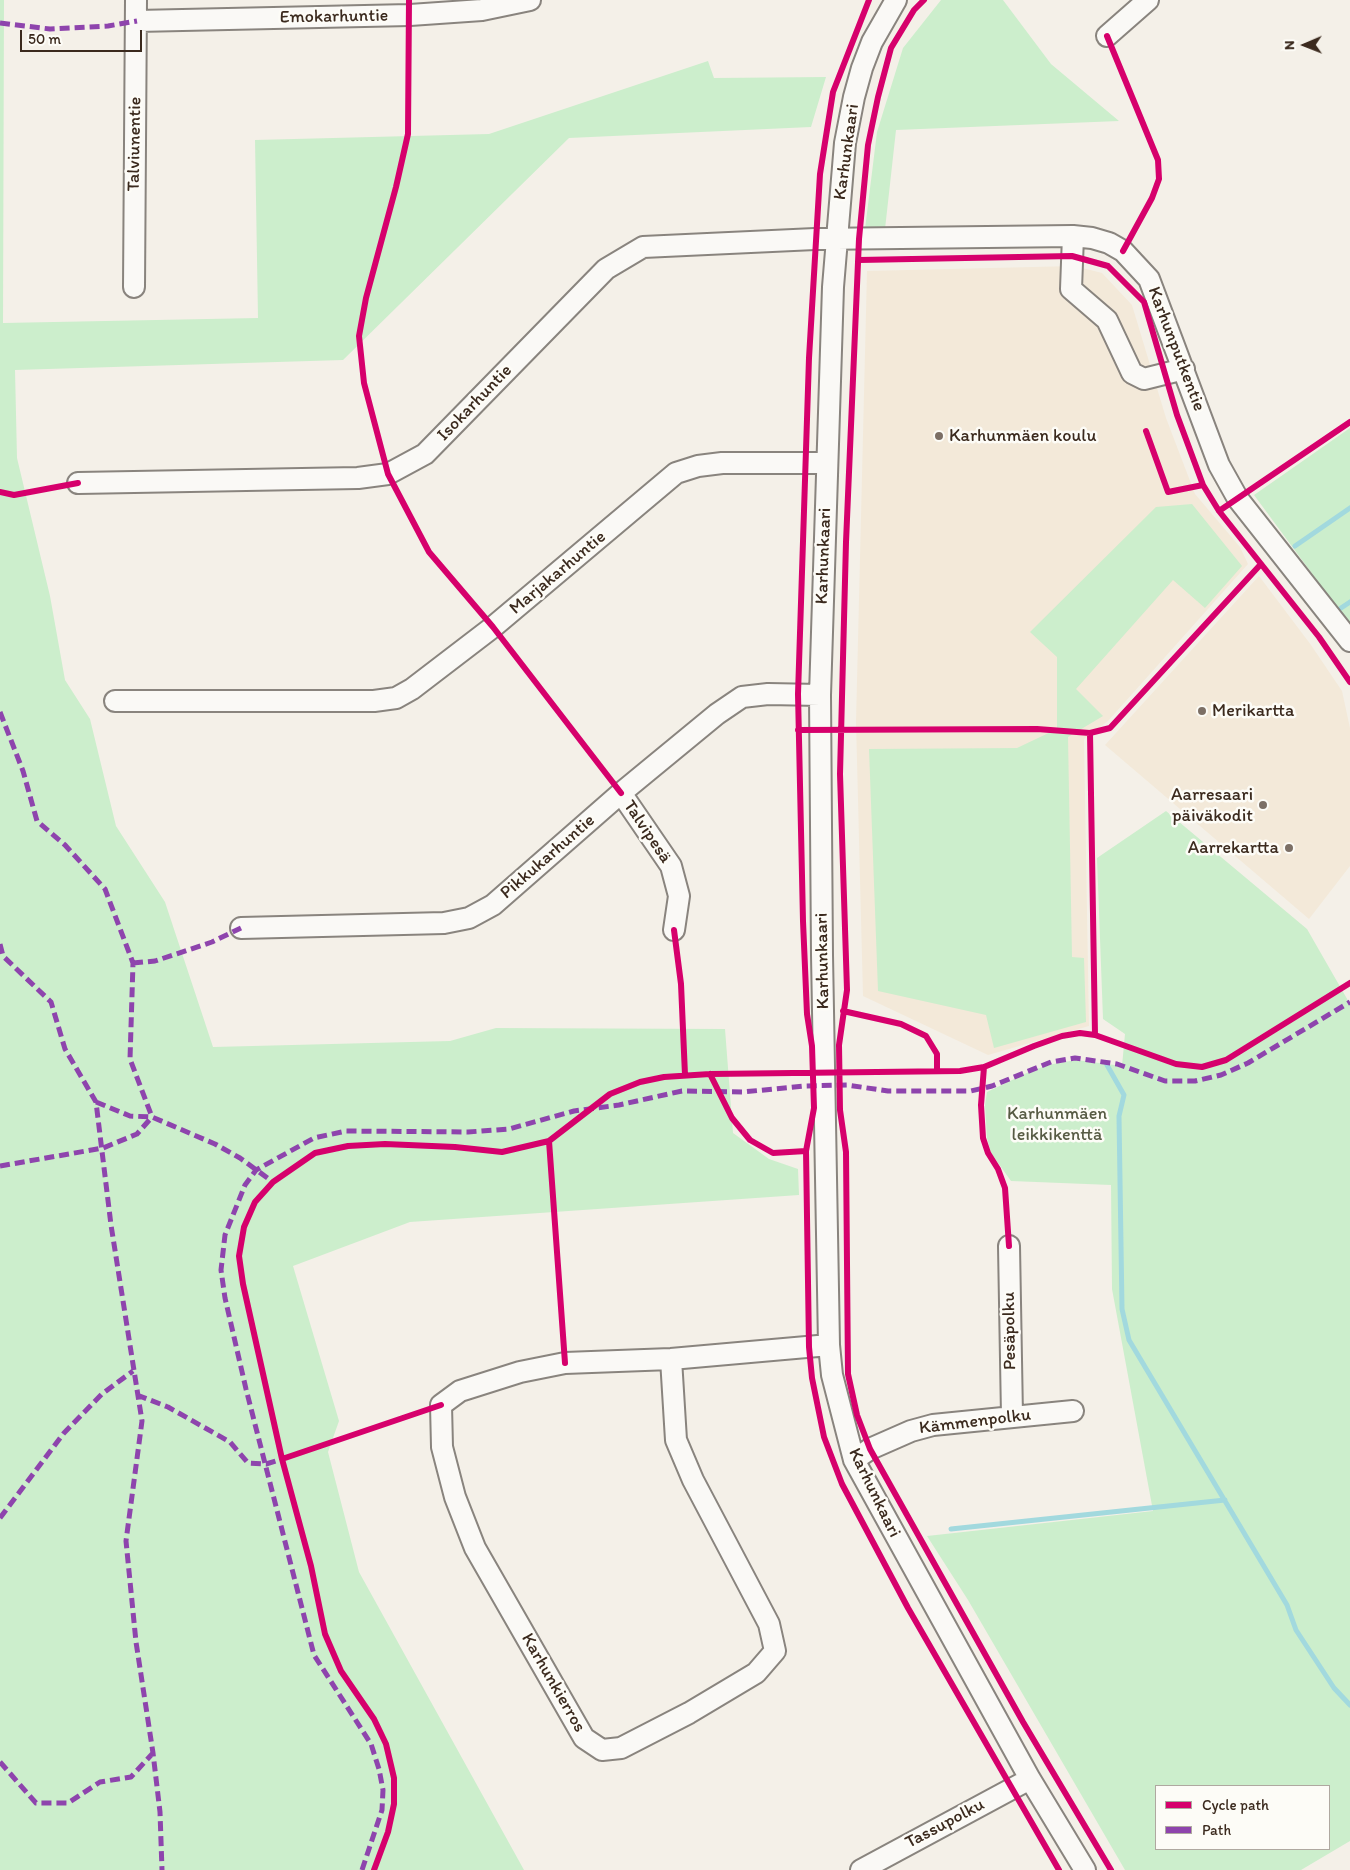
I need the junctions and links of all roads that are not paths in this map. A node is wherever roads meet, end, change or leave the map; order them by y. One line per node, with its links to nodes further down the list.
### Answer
1 (136, 0): 5 (street, Talviunentie)
2 (530, 0): 5 (street, Emokarhuntie)
3 (896, 0): 8 (street, Karhunkaari)
4 (1148, 0): 6 (street)
5 (137, 21): 9 (street, Talviunentie)
6 (1107, 36)
7 (1073, 236): 8 (street, Karhunputkentie); 10 (street, Karhunputkentie); 10 (street)
8 (836, 240): 11 (street, Karhunkaari); 12 (street, Isokarhuntie)
9 (134, 287)
10 (1184, 369): 13 (street, Karhunputkentie)
11 (827, 463): 14 (street, Karhunkaari); 15 (street, Marjakarhuntie)
12 (78, 483)
13 (1350, 641)
14 (820, 695): 16 (street, Pikkukarhuntie); 20 (street, Karhunkaari)
15 (115, 701)
16 (621, 793): 17 (street, Pikkukarhuntie); 18 (street, Talvipesä)
17 (241, 928)
18 (674, 930)
19 (1008, 1246): 23 (street, Pesäpolku)
20 (829, 1346): 21 (street, Karhunkierros); 24 (street, Karhunkaari)
21 (671, 1359): 21 (street, Karhunkierros)
22 (1073, 1411): 23 (street, Kämmenpolku)
23 (1012, 1416): 24 (street, Kämmenpolku)
24 (854, 1460): 25 (street, Karhunkaari)
25 (1030, 1779): 26 (street, Tassupolku); 27 (street, Karhunkaari)
26 (861, 1870)
27 (1085, 1870)

